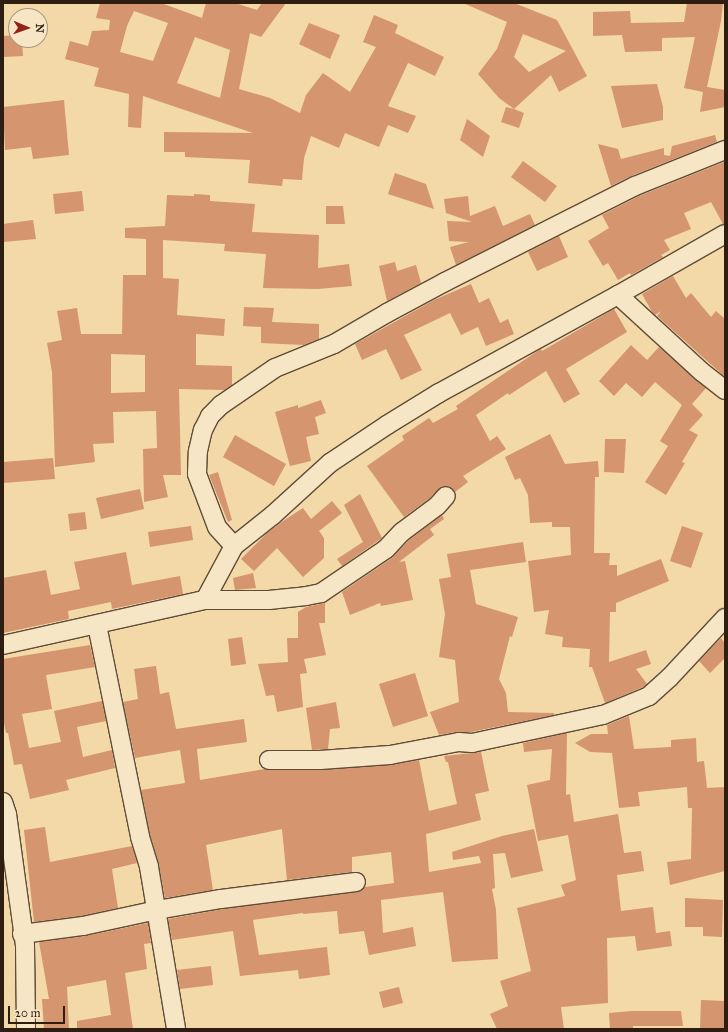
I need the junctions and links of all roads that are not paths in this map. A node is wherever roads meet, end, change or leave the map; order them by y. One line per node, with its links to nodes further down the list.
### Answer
1 (725, 150): 6 (street)
2 (725, 234): 3 (street)
3 (618, 295): 4 (street); 6 (street)
4 (725, 390)
5 (446, 496): 7 (street)
6 (234, 546): 7 (street)
7 (205, 600): 9 (street)
8 (725, 618): 11 (street)
9 (97, 625): 10 (street); 14 (street)
10 (3, 645)
11 (269, 760)
12 (3, 802): 15 (street)
13 (356, 882): 14 (street)
14 (157, 910): 15 (street); 17 (street)
15 (22, 934): 16 (street)
16 (26, 1029)
17 (176, 1029)

